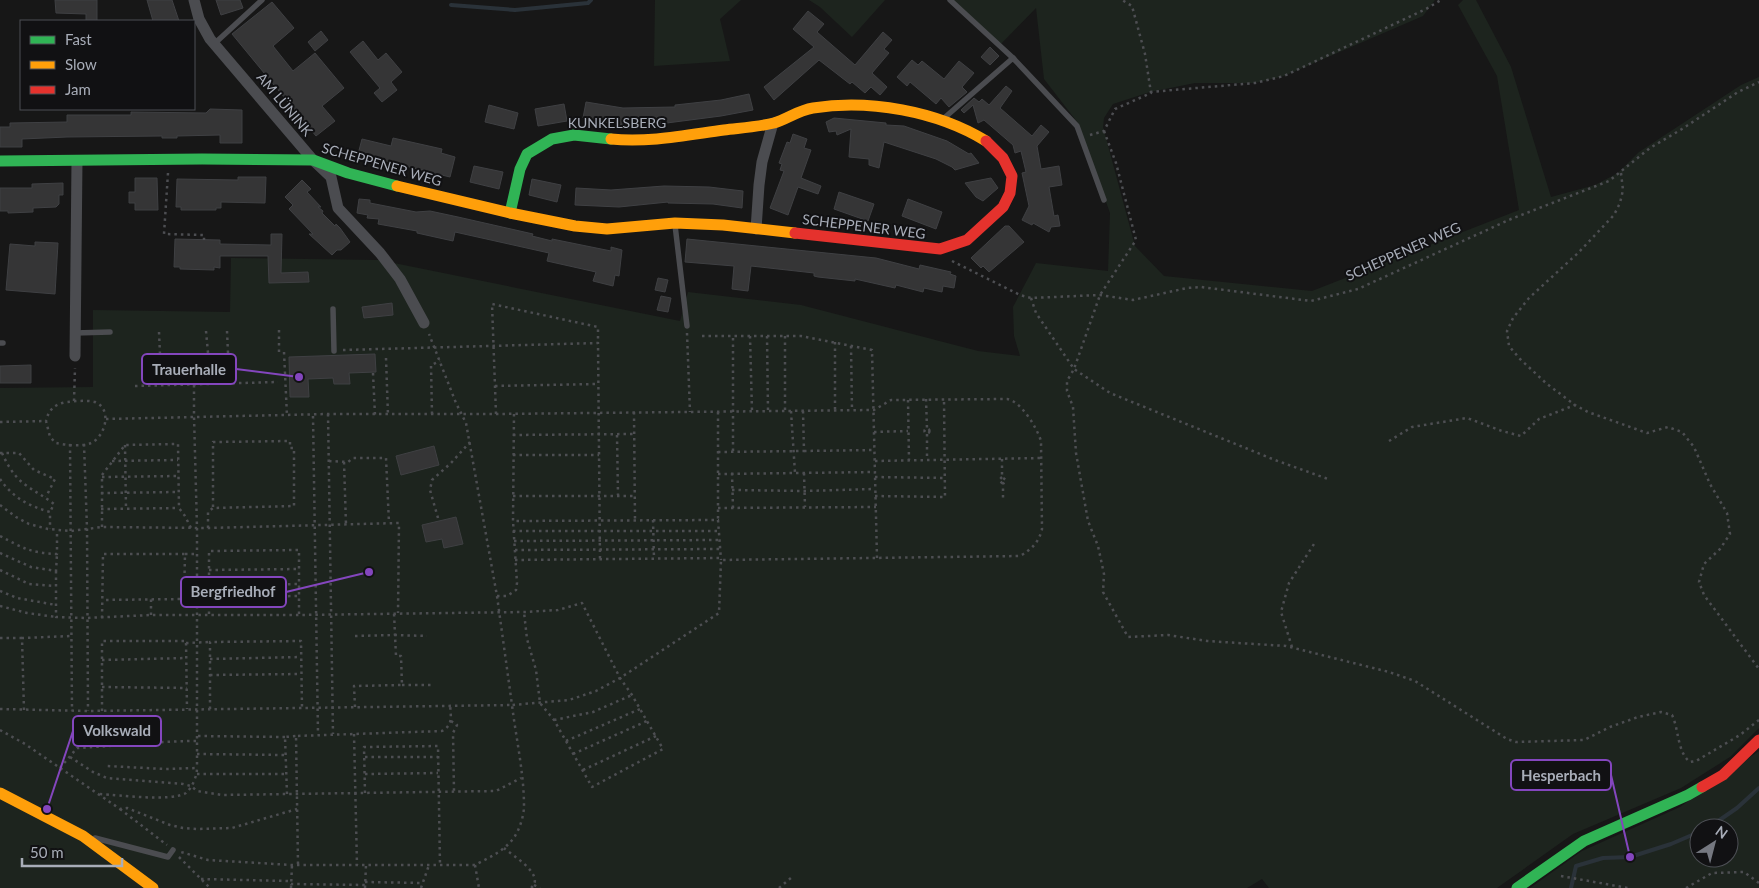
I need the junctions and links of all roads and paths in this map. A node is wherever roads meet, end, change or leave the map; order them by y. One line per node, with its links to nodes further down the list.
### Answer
1 (194, 0): 6 (street, AM LÜNINK)
2 (262, 0): 6 (lane)
3 (950, 0): 7 (lane)
4 (1122, 0): 9 (path)
5 (1441, 0): 9 (path)
6 (214, 44): 15 (street, AM LÜNINK)
7 (1013, 58): 10 (lane); 13 (lane)
8 (1759, 82): 18 (path, SCHEPPENER WEG)
9 (1150, 92): 12 (path)
10 (942, 121): 11 (street, KUNKELSBERG); 24 (street, KUNKELSBERG)
11 (773, 123): 20 (street, KUNKELSBERG); 22 (street)
12 (1104, 131): 13 (path); 25 (path)
13 (1082, 138): 19 (lane)
14 (169, 159): 15 (street, SCHEPPENER WEG); 17 (street, SCHEPPENER WEG); 23 (path)
15 (312, 160): 20 (street, SCHEPPENER WEG); 28 (street, AM LÜNINK)
16 (0, 161): 17 (street, SCHEPPENER WEG)
17 (77, 161): 35 (street)
18 (1621, 173): 25 (path, SCHEPPENER WEG); 67 (path)
19 (1104, 200)
20 (510, 213): 21 (street, SCHEPPENER WEG)
21 (675, 223): 22 (street, SCHEPPENER WEG); 29 (lane)
22 (756, 229): 24 (street, SCHEPPENER WEG)
23 (204, 240)
24 (940, 250): 26 (path, SCHEPPENER WEG)
25 (1100, 295): 26 (path, SCHEPPENER WEG); 56 (path)
26 (1031, 298): 56 (path)
27 (333, 309): 46 (lane)
28 (424, 322): 45 (path)
29 (687, 326): 77 (path)
30 (278, 330): 47 (path)
31 (206, 331): 49 (path)
32 (227, 331): 50 (path)
33 (110, 332): 35 (lane)
34 (158, 332): 51 (path)
35 (75, 333): 53 (street)
36 (702, 336): 37 (path)
37 (733, 336): 38 (path); 79 (path)
38 (750, 336): 39 (path); 71 (path)
39 (767, 336): 40 (path); 72 (path)
40 (784, 336): 41 (path); 73 (path)
41 (834, 342): 44 (path); 68 (path)
42 (598, 343): 43 (path); 43 (path); 59 (path)
43 (494, 346): 45 (path); 62 (path)
44 (851, 346): 69 (path); 70 (path)
45 (435, 348): 46 (path); 55 (path)
46 (334, 350)
47 (279, 352)
48 (284, 352): 90 (path)
49 (208, 353)
50 (228, 353)
51 (160, 354)
52 (191, 354): 60 (path)
53 (75, 356): 66 (path)
54 (386, 358): 83 (path)
55 (440, 361): 80 (path); 84 (path)
56 (1074, 369): 135 (path); 237 (path)
57 (373, 373): 88 (path)
58 (278, 382): 60 (path)
59 (598, 384): 62 (path); 81 (path)
60 (192, 385): 61 (path); 89 (path)
61 (135, 386)
62 (495, 386): 85 (path)
63 (926, 399): 64 (path); 65 (path); 117 (path)
64 (908, 400): 70 (path); 94 (path)
65 (944, 400): 113 (path); 118 (path)
66 (74, 401): 91 (path); 92 (path)
67 (1575, 405): 100 (path); 242 (path)
68 (835, 410): 69 (path); 75 (path)
69 (852, 410): 70 (path)
70 (874, 410): 95 (path)
71 (752, 411): 72 (path); 79 (path)
72 (768, 411): 73 (path)
73 (785, 411): 74 (path)
74 (792, 411): 75 (path); 107 (path)
75 (803, 411): 108 (path)
76 (634, 412): 77 (path); 81 (path); 96 (path)
77 (690, 412): 78 (path)
78 (718, 412): 79 (path); 109 (path)
79 (734, 412): 106 (path)
80 (461, 413): 84 (path); 85 (path); 101 (path)
81 (598, 413): 86 (path); 98 (path)
82 (328, 414): 87 (path); 88 (path); 121 (path)
83 (388, 414): 84 (path); 88 (path)
84 (432, 414)
85 (496, 414): 86 (path)
86 (514, 414): 97 (path)
87 (313, 415): 90 (path); 168 (path)
88 (375, 415)
89 (194, 416): 90 (path); 91 (path); 172 (path)
90 (287, 416)
91 (106, 419): 103 (path)
92 (46, 421): 93 (path); 102 (path)
93 (0, 422)
94 (908, 431): 95 (path); 116 (path)
95 (874, 432): 105 (path)
96 (634, 434): 99 (path); 145 (path)
97 (513, 435): 98 (path); 111 (path)
98 (598, 435): 99 (path); 112 (path)
99 (617, 435): 143 (path)
100 (1389, 441)
101 (470, 442): 159 (path); 209 (path)
102 (70, 444): 103 (path); 176 (path)
103 (84, 444): 170 (path)
104 (124, 444): 115 (path); 119 (path); 120 (path)
105 (874, 450): 108 (path); 122 (path)
106 (733, 451): 107 (path); 109 (path)
107 (794, 451): 108 (path); 126 (path)
108 (804, 451)
109 (718, 452): 128 (path)
110 (1, 453): 147 (path); 147 (path)
111 (513, 455): 112 (path); 144 (path)
112 (599, 455): 142 (path)
113 (1041, 458): 114 (path); 195 (path)
114 (1002, 459): 118 (path); 148 (path)
115 (178, 460): 120 (path); 129 (path)
116 (908, 460): 117 (path); 122 (path)
117 (927, 460): 118 (path)
118 (944, 460): 133 (path)
119 (112, 461): 120 (path); 130 (path)
120 (126, 461): 131 (path)
121 (329, 461): 123 (path); 166 (path)
122 (875, 461): 124 (path)
123 (344, 462): 165 (path); 167 (path)
124 (875, 472): 127 (path); 132 (path)
125 (732, 473): 126 (path); 128 (path); 137 (path)
126 (795, 473): 127 (path)
127 (804, 473): 138 (path)
128 (718, 474): 153 (path)
129 (178, 476): 131 (path); 139 (path)
130 (102, 477): 131 (path); 140 (path)
131 (126, 477): 141 (path)
132 (875, 477): 133 (path); 136 (path)
133 (945, 478): 146 (path)
134 (0, 479): 158 (path)
135 (1328, 479)
136 (875, 489): 138 (path); 146 (path)
137 (732, 490): 138 (path); 154 (path)
138 (805, 491): 155 (path)
139 (178, 492): 141 (path); 151 (path)
140 (101, 493): 141 (path); 157 (path)
141 (126, 493): 156 (path)
142 (599, 495): 143 (path); 144 (path); 164 (path)
143 (618, 495): 145 (path)
144 (513, 496): 163 (path)
145 (635, 496): 160 (path)
146 (876, 496): 150 (path)
147 (46, 498): 158 (path)
148 (1003, 499)
149 (0, 505): 174 (path)
150 (876, 507): 155 (path); 195 (path)
151 (179, 508): 156 (path); 171 (path)
152 (213, 508): 152 (path); 173 (path)
153 (718, 508): 154 (path); 162 (path)
154 (733, 508): 155 (path)
155 (805, 508)
156 (126, 509): 157 (path)
157 (101, 510): 169 (path)
158 (50, 512): 174 (path)
159 (438, 518)
160 (635, 520): 161 (path); 164 (path)
161 (653, 520): 162 (path); 178 (path)
162 (718, 520): 179 (path)
163 (512, 521): 164 (path); 177 (path)
164 (599, 521): 180 (path)
165 (389, 523): 167 (path); 217 (path)
166 (330, 525): 167 (path); 168 (path); 220 (path)
167 (346, 525)
168 (315, 526): 173 (path); 223 (path)
169 (102, 527): 170 (path); 171 (path)
170 (87, 528): 176 (path); 226 (path)
171 (191, 528): 172 (path)
172 (197, 528): 173 (path); 194 (path)
173 (208, 528)
174 (50, 529): 175 (path)
175 (57, 530): 176 (path); 192 (path)
176 (71, 531): 225 (path)
177 (513, 531): 180 (path); 184 (path)
178 (653, 531): 179 (path); 180 (path); 182 (path)
179 (719, 531): 183 (path)
180 (599, 532): 185 (path)
181 (0, 536): 192 (path)
182 (653, 540): 183 (path); 185 (path); 188 (path)
183 (720, 540): 189 (path)
184 (514, 541): 185 (path); 190 (path)
185 (600, 541): 187 (path)
186 (1314, 544): 237 (path)
187 (600, 549): 188 (path); 190 (path); 196 (path)
188 (653, 549): 189 (path); 197 (path)
189 (721, 549): 198 (path)
190 (514, 550): 199 (path)
191 (0, 553): 203 (path)
192 (57, 554): 203 (path)
193 (185, 554): 194 (path); 211 (path); 212 (path)
194 (197, 554): 218 (path)
195 (877, 558): 198 (path)
196 (600, 559): 197 (path); 199 (path)
197 (654, 559): 198 (path)
198 (721, 559): 245 (path)
199 (515, 560): 209 (path)
200 (299, 569): 202 (path); 202 (path); 204 (path)
201 (0, 570): 205 (path)
202 (210, 570): 206 (path)
203 (56, 571): 205 (path)
204 (299, 584): 206 (path); 208 (path)
205 (56, 586): 213 (path)
206 (210, 586): 210 (path)
207 (0, 591): 213 (path)
208 (300, 596): 210 (path); 222 (path)
209 (497, 596): 215 (path)
210 (210, 597): 219 (path)
211 (151, 599): 212 (path); 221 (path)
212 (102, 600): 227 (path)
213 (56, 605): 224 (path)
214 (0, 606): 224 (path)
215 (499, 612): 216 (path); 217 (path); 253 (path)
216 (524, 612): 245 (path); 251 (path)
217 (396, 613): 220 (path); 228 (path)
218 (196, 614): 219 (path); 221 (path); 234 (path)
219 (209, 614): 222 (path)
220 (330, 614): 223 (path); 254 (path)
221 (150, 615): 227 (path)
222 (299, 615): 223 (path)
223 (315, 615): 255 (path)
224 (56, 617): 225 (path)
225 (71, 618): 226 (path); 229 (path)
226 (86, 618): 227 (path); 265 (path)
227 (102, 618)
228 (395, 635): 230 (path); 231 (path); 247 (path)
229 (71, 636): 233 (path); 264 (path)
230 (355, 636)
231 (428, 636)
232 (0, 638): 233 (path)
233 (22, 638): 263 (path)
234 (196, 642): 235 (path); 236 (path); 260 (path)
235 (210, 642): 238 (path); 240 (path)
236 (186, 643): 239 (path); 241 (path)
237 (1292, 647): 268 (path)
238 (301, 657): 240 (path); 243 (path)
239 (186, 658): 241 (path); 249 (path)
240 (210, 659): 244 (path)
241 (102, 660): 248 (path)
242 (1759, 669)
243 (302, 674): 244 (path); 257 (path)
244 (210, 675): 261 (path)
245 (620, 678): 250 (path); 251 (path)
246 (432, 685): 247 (path)
247 (402, 686): 256 (path)
248 (102, 687): 249 (path); 266 (path)
249 (187, 688): 259 (path)
250 (632, 695): 258 (path); 267 (path)
251 (540, 703): 253 (path); 267 (path)
252 (450, 705): 253 (path); 256 (path); 269 (path)
253 (512, 705): 296 (path)
254 (332, 706): 255 (path); 256 (path); 273 (path)
255 (318, 707): 257 (path); 272 (path)
256 (355, 707)
257 (302, 708): 261 (path)
258 (640, 708): 270 (path); 281 (path)
259 (187, 709): 260 (path); 266 (path)
260 (197, 709): 261 (path); 275 (path)
261 (210, 709)
262 (0, 710): 263 (path)
263 (24, 710): 264 (path)
264 (72, 711): 265 (path)
265 (88, 711): 266 (path)
266 (102, 711)
267 (554, 720): 281 (path)
268 (1759, 720)
269 (451, 721): 274 (path); 298 (path)
270 (647, 721): 278 (path); 283 (path)
271 (0, 730): 289 (path)
272 (318, 734): 273 (path); 277 (path)
273 (333, 734): 274 (path)
274 (354, 734): 301 (path)
275 (198, 736): 276 (path); 280 (path)
276 (285, 736): 277 (path); 284 (path)
277 (296, 736): 305 (path)
278 (656, 736): 291 (path); 291 (path)
279 (1759, 740): 334 (street)
280 (197, 741): 282 (path); 286 (path)
281 (566, 741): 283 (path)
282 (197, 754): 284 (path); 290 (path)
283 (573, 754): 291 (path)
284 (285, 755): 294 (path)
285 (438, 756): 287 (path); 287 (path); 292 (path)
286 (70, 757): 289 (path); 297 (path)
287 (364, 757): 295 (path)
288 (106, 766): 290 (path)
289 (60, 768): 303 (path)
290 (197, 768): 293 (path)
291 (582, 770)
292 (438, 773): 295 (path); 299 (path)
293 (197, 774): 294 (path); 297 (path)
294 (286, 774): 304 (path)
295 (365, 774): 302 (path)
296 (522, 778): 298 (path); 309 (path)
297 (191, 786): 303 (path); 304 (path)
298 (454, 791): 299 (path)
299 (438, 792): 302 (path); 316 (path)
300 (0, 793): 308 (street)
301 (354, 793): 302 (path); 305 (path); 313 (path)
302 (365, 793)
303 (98, 794): 307 (path)
304 (287, 794): 305 (path)
305 (297, 794): 306 (path)
306 (297, 809): 307 (path); 312 (path)
307 (120, 810): 310 (path)
308 (84, 836): 310 (lane); 326 (street)
309 (504, 848): 317 (path); 325 (path)
310 (173, 850): 311 (path); 320 (path)
311 (292, 864): 312 (path); 323 (path)
312 (298, 864): 313 (path)
313 (357, 865): 314 (path)
314 (366, 865): 315 (path); 324 (path)
315 (429, 865): 316 (path); 321 (path)
316 (440, 865): 317 (path)
317 (475, 866): 330 (path)
318 (792, 877): 333 (path)
319 (1565, 878): 335 (path)
320 (201, 879): 323 (path); 327 (path)
321 (423, 883): 324 (path); 329 (path)
322 (1759, 883): 336 (path)
323 (291, 884): 324 (path); 328 (path)
324 (365, 885)
325 (534, 885): 331 (path); 332 (path)
326 (153, 888)
327 (210, 888)
328 (291, 888)
329 (421, 888)
330 (479, 888)
331 (531, 888)
332 (540, 888)
333 (779, 888)
334 (1516, 888)
335 (1628, 888)
336 (1686, 888)

